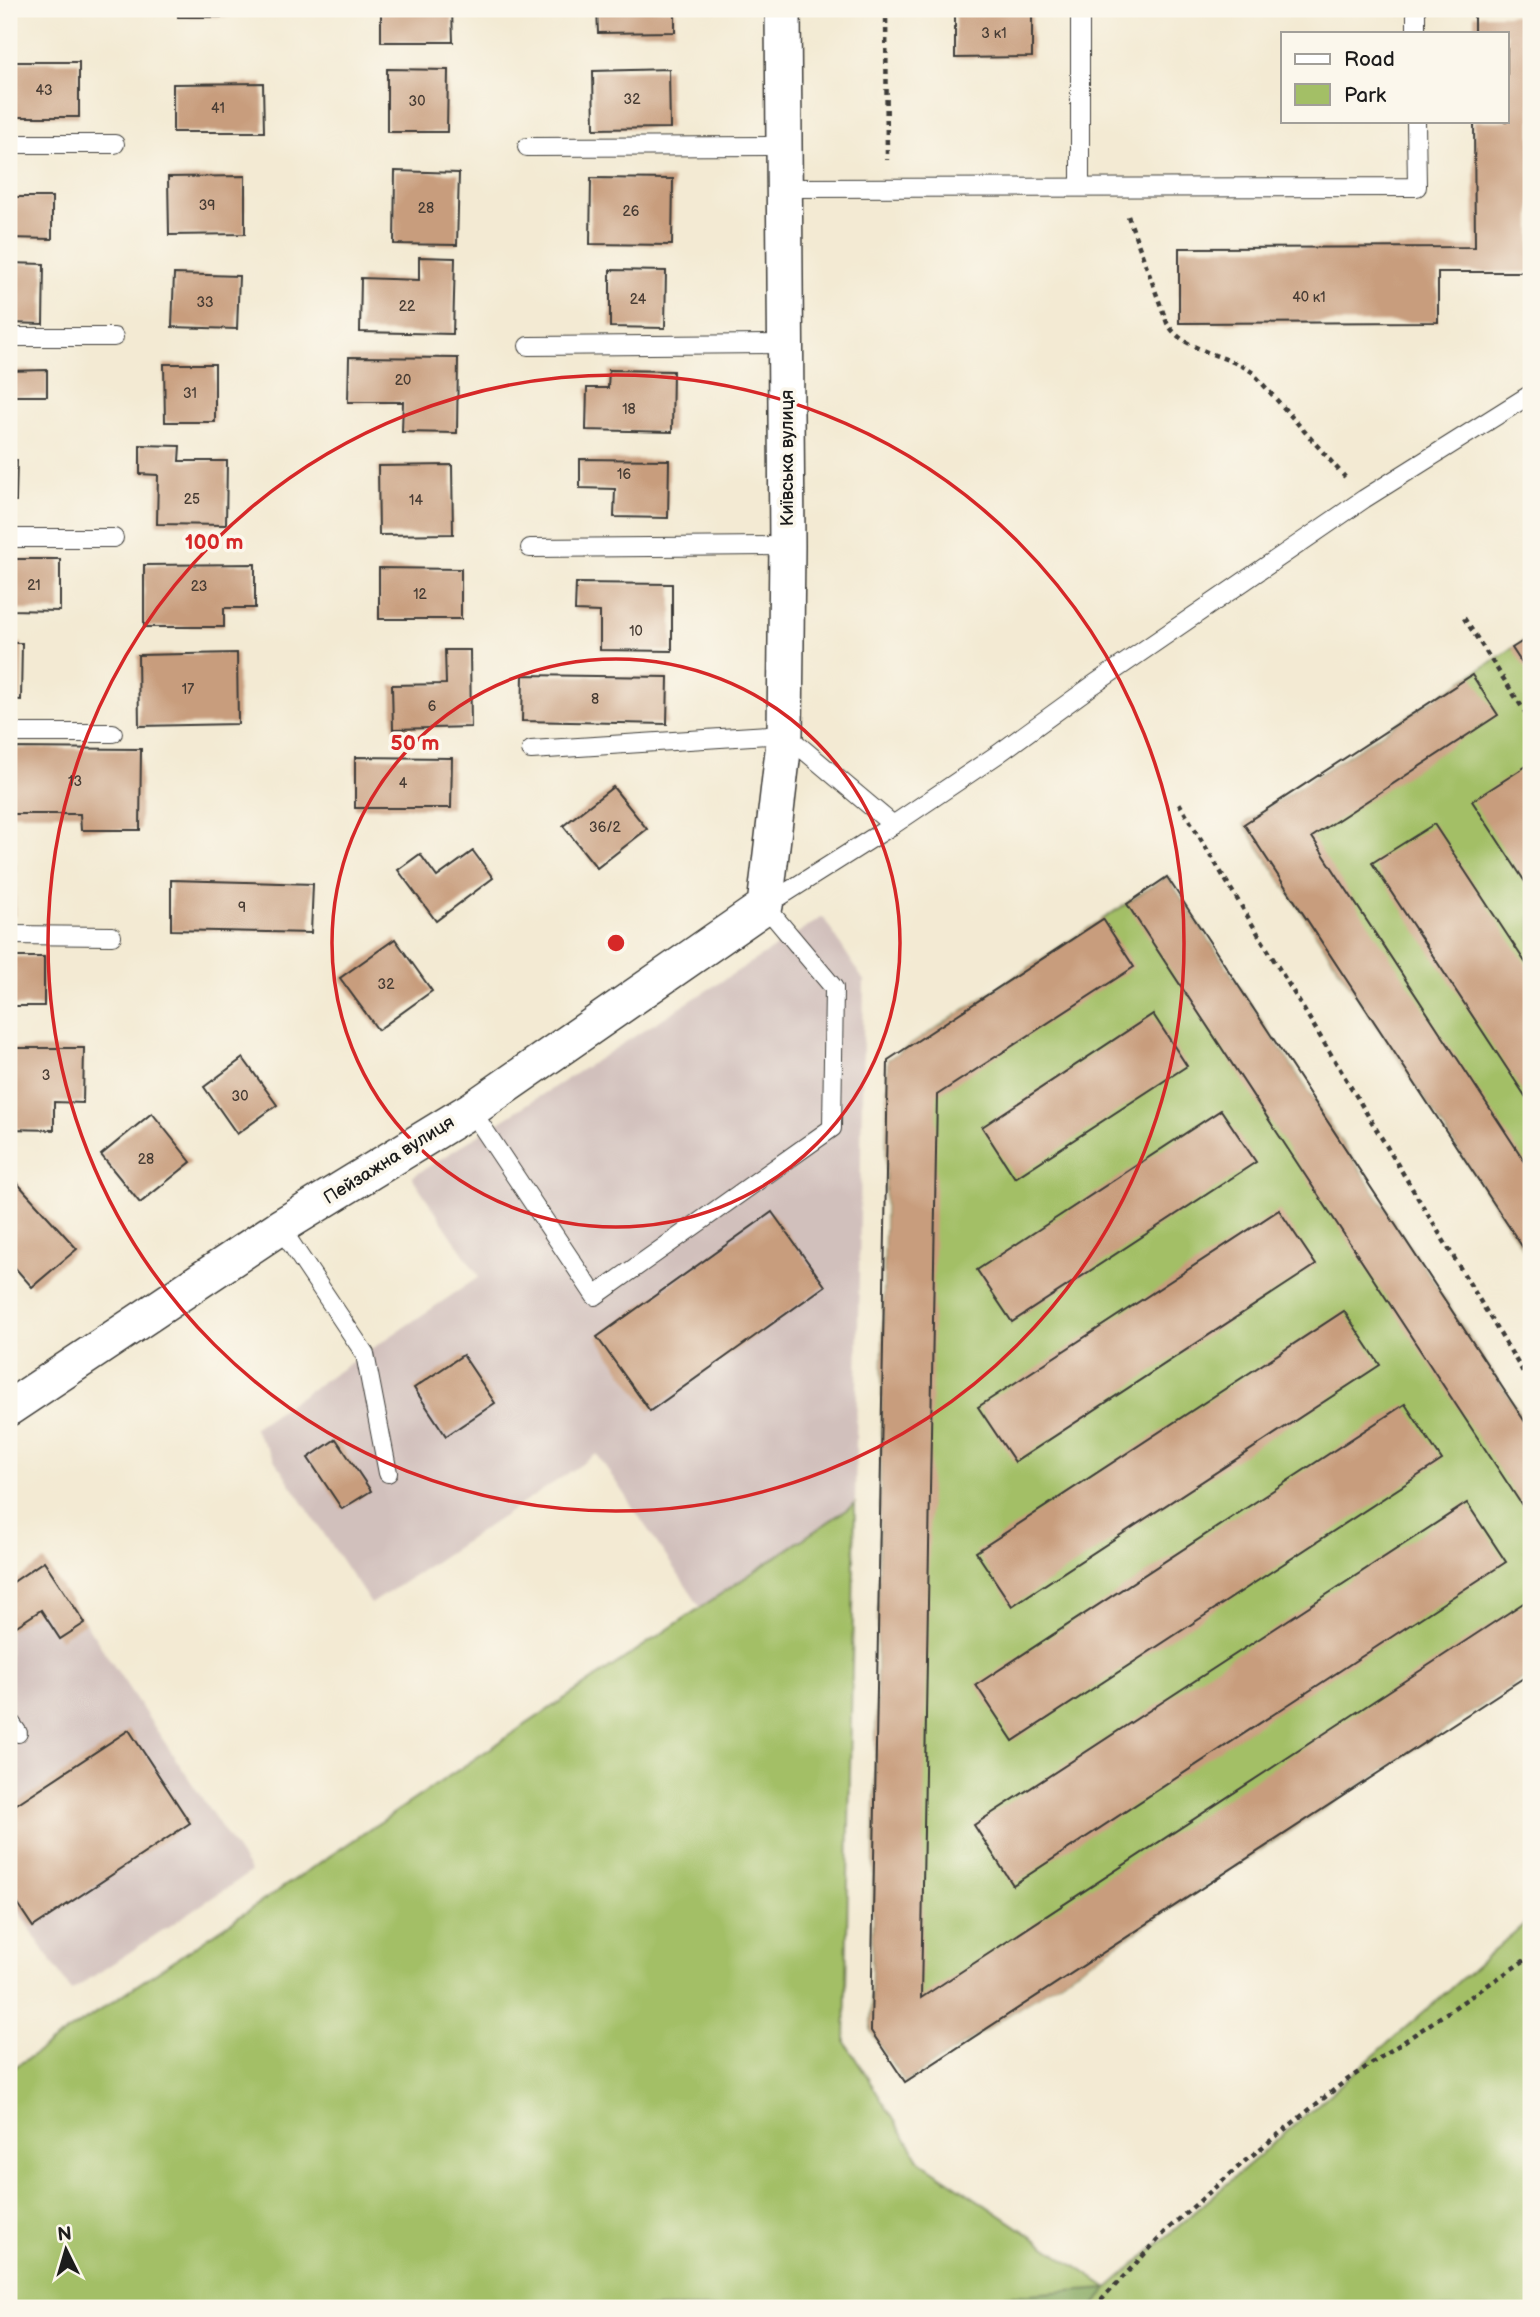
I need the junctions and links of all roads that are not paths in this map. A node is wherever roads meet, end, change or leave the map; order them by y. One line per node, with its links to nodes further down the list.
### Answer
1 (783, 9): 8 (street, Київська вулиця)
2 (1080, 9): 10 (lane)
3 (1416, 9): 4 (lane)
4 (1416, 32)
5 (1416, 122): 10 (lane)
6 (9, 144): 7 (lane)
7 (115, 144)
8 (785, 146): 9 (lane); 11 (street, Київська вулиця)
9 (527, 147)
10 (1080, 187): 11 (lane)
11 (785, 188): 14 (street, Київська вулиця)
12 (9, 337): 13 (lane)
13 (114, 337)
14 (787, 344): 15 (lane); 19 (street, Київська вулиця)
15 (528, 346)
16 (1531, 394): 25 (lane)
17 (9, 538): 18 (lane)
18 (114, 538)
19 (787, 546): 20 (lane); 23 (street, Київська вулиця)
20 (530, 548)
21 (9, 733): 22 (lane)
22 (113, 733)
23 (785, 734): 24 (lane); 25 (lane); 26 (street, Київська вулиця)
24 (531, 750)
25 (893, 825): 26 (lane)
26 (765, 906): 29 (street, Пейзажна вулиця); 29 (lane)
27 (9, 935): 28 (lane)
28 (112, 936)
29 (471, 1110): 30 (street, Пейзажна вулиця)
30 (280, 1227): 31 (street, Пейзажна вулиця); 32 (lane)
31 (9, 1408)
32 (388, 1473)

